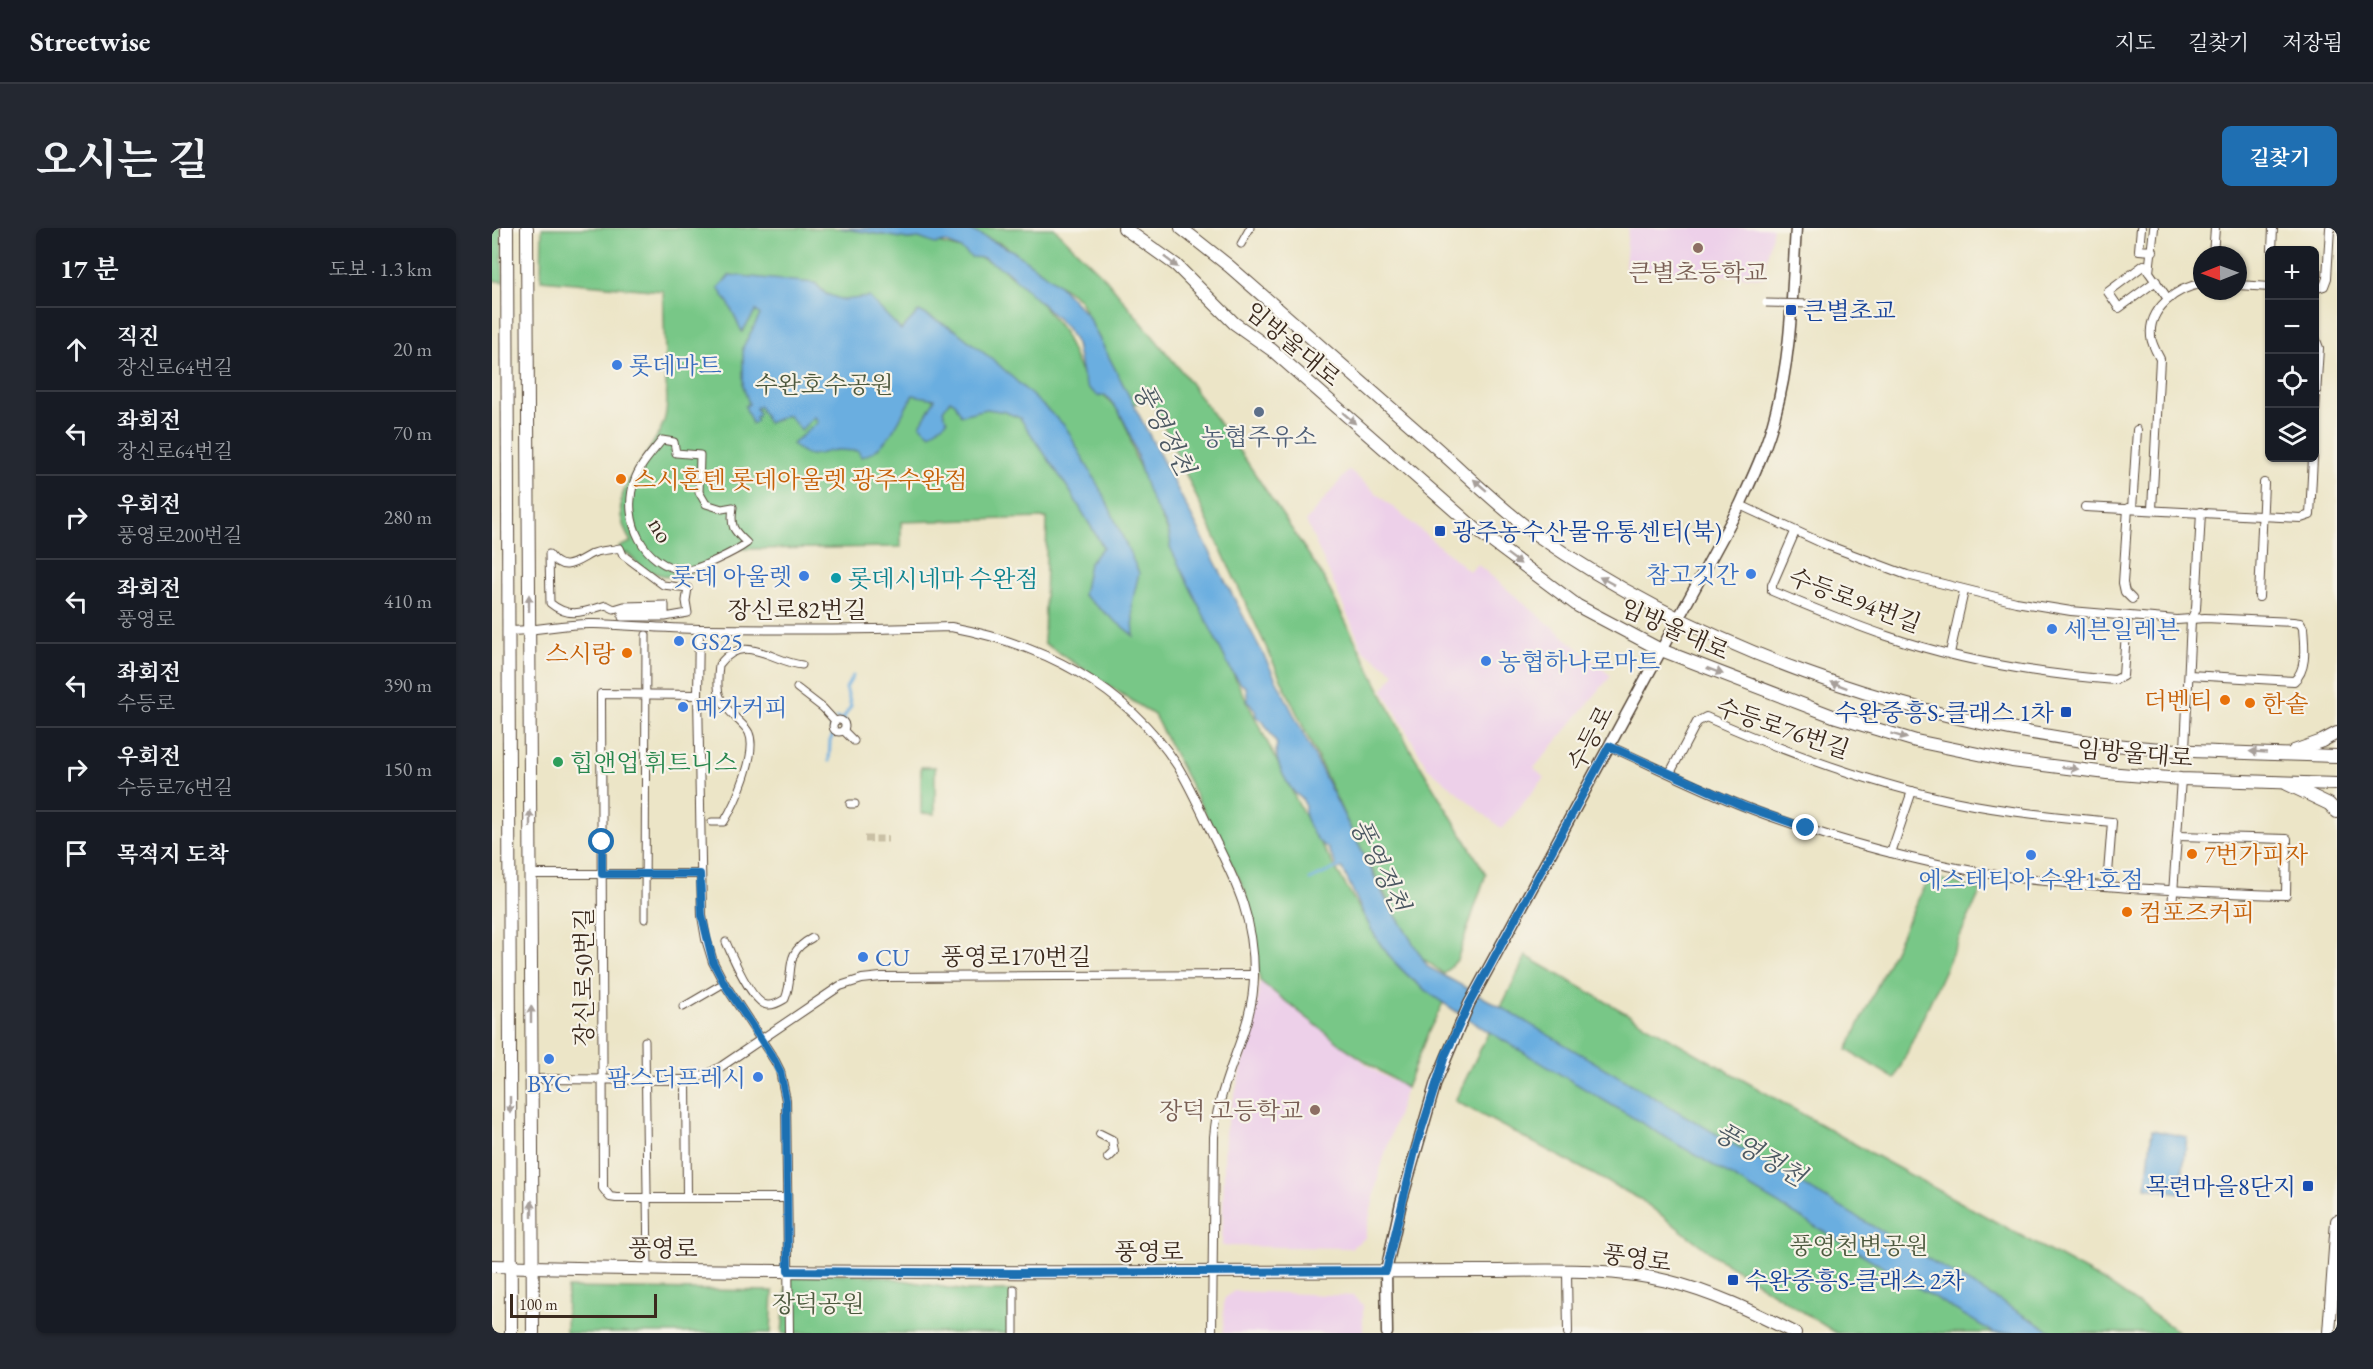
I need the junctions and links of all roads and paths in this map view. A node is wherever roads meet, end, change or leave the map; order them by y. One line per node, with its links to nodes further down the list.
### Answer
1 (507, 228): 44 (main road)
2 (527, 228): 45 (main road, one-way to 2)
3 (1124, 228): 47 (main road, 임방울대로, one-way to 47)
4 (1181, 228): 41 (main road, 임방울대로, one-way to 4)
5 (1250, 228): 12 (street)
6 (1796, 228): 28 (street, 수등로)
7 (2140, 228): 15 (street)
8 (2154, 228): 15 (street)
9 (2215, 228): 13 (street)
10 (2273, 228): 14 (street)
11 (2330, 228): 21 (street)
12 (1241, 244)
13 (2214, 246)
14 (2272, 246)
15 (2152, 251): 16 (street)
16 (2149, 272): 17 (street); 17 (street)
17 (2156, 281): 22 (street)
18 (2193, 286): 22 (street)
19 (2247, 286): 20 (street)
20 (2265, 287)
21 (2319, 288)
22 (2168, 299): 32 (street)
23 (1766, 303): 24 (street, bridge)
24 (1812, 304)
25 (2137, 430): 31 (street)
26 (2313, 462): 34 (street)
27 (2264, 483): 34 (street)
28 (1740, 505): 35 (street, 수등로94번길); 41 (street, 수등로)
29 (733, 507): 29 (street, no)
30 (2085, 507): 31 (street)
31 (2130, 508): 32 (street); 38 (street)
32 (2152, 509): 33 (street)
33 (2201, 512): 34 (street); 42 (street)
34 (2263, 516): 37 (street)
35 (1795, 532): 36 (street, 수등로94번길); 48 (street, 수등로94번길)
36 (1964, 591): 40 (street, 수등로94번길); 48 (street, 수등로94번길)
37 (2259, 597)
38 (2132, 599)
39 (549, 603): 39 (street)
40 (2127, 616): 42 (street, 수등로94번길); 48 (street, 수등로94번길)
41 (1678, 618): 47 (street, 수등로); 57 (main road, 임방울대로, one-way to 41)
42 (2191, 620): 50 (street); 50 (street, 수등로94번길)
43 (699, 629): 45 (street, 장신로82번길); 53 (street); 79 (street, 장신로82번길)
44 (508, 631): 45 (street, 장신로82번길); 95 (main road, one-way to 95)
45 (529, 631): 69 (main road, one-way to 45)
46 (646, 635): 52 (street)
47 (1661, 650): 56 (street, 수등로); 61 (main road, 임방울대로, one-way to 61)
48 (1950, 653)
49 (802, 665): 66 (street)
50 (2189, 675): 57 (street)
51 (797, 688): 55 (street)
52 (646, 695): 53 (street); 70 (street, 장신로50번길); 71 (street)
53 (698, 696): 72 (street)
54 (2337, 733): 58 (main road)
55 (854, 741)
56 (1609, 746): 60 (street); 99 (street, 수등로)
57 (2184, 749): 58 (main road, 임방울대로, one-way to 57)
58 (2284, 754): 59 (main road, 임방울대로)
59 (2337, 756)
60 (1670, 773): 64 (street, 수등로76번길); 68 (street)
61 (2181, 779): 62 (main road, 임방울대로); 67 (street)
62 (2283, 783): 63 (main road, 임방울대로); 65 (main road)
63 (2337, 784)
64 (1912, 791): 68 (street); 73 (street, 수등로76번길)
65 (2337, 812)
66 (712, 822)
67 (2178, 836): 74 (street); 74 (street)
68 (1891, 853): 73 (street)
69 (530, 874): 70 (street); 84 (main road, one-way to 69)
70 (602, 874): 71 (street); 85 (street, 장신로50번길)
71 (645, 874): 72 (street); 76 (street)
72 (700, 874): 82 (street)
73 (2107, 886): 74 (street)
74 (2173, 890): 75 (street)
75 (2172, 908)
76 (645, 919)
77 (812, 938): 78 (street)
78 (726, 942)
79 (1254, 975): 82 (street, 풍영로170번길); 100 (street)
80 (719, 986): 81 (street)
81 (683, 1007)
82 (761, 1040): 87 (street, 장신로50번길); 92 (street)
83 (645, 1041): 86 (street)
84 (531, 1078): 85 (street, 장신로50번길); 96 (main road, one-way to 84)
85 (603, 1079): 86 (street, 장신로50번길); 91 (street, 장신로50번길)
86 (645, 1080): 87 (street, 장신로50번길); 91 (street)
87 (686, 1080): 90 (street)
88 (1100, 1134): 89 (street)
89 (1108, 1158)
90 (687, 1197): 91 (street); 92 (street)
91 (647, 1198): 97 (street)
92 (786, 1198): 98 (street)
93 (2337, 1221): 111 (main road)
94 (492, 1266): 95 (main road, 풍영로)
95 (511, 1267): 96 (main road, 풍영로); 103 (main road)
96 (532, 1267): 97 (main road, 풍영로); 104 (main road)
97 (648, 1269): 98 (main road, 풍영로)
98 (788, 1271): 100 (main road, 풍영로); 105 (street)
99 (1386, 1271): 100 (main road, 풍영로); 101 (main road, 풍영로); 108 (street, 수등로)
100 (1211, 1272): 107 (street)
101 (1567, 1272): 109 (street); 110 (main road, 풍영로)
102 (1014, 1289): 106 (street)
103 (511, 1333)
104 (533, 1333)
105 (789, 1333)
106 (1014, 1333)
107 (1212, 1333)
108 (1387, 1333)
109 (1568, 1333)
110 (1795, 1333)
111 (2329, 1333)

